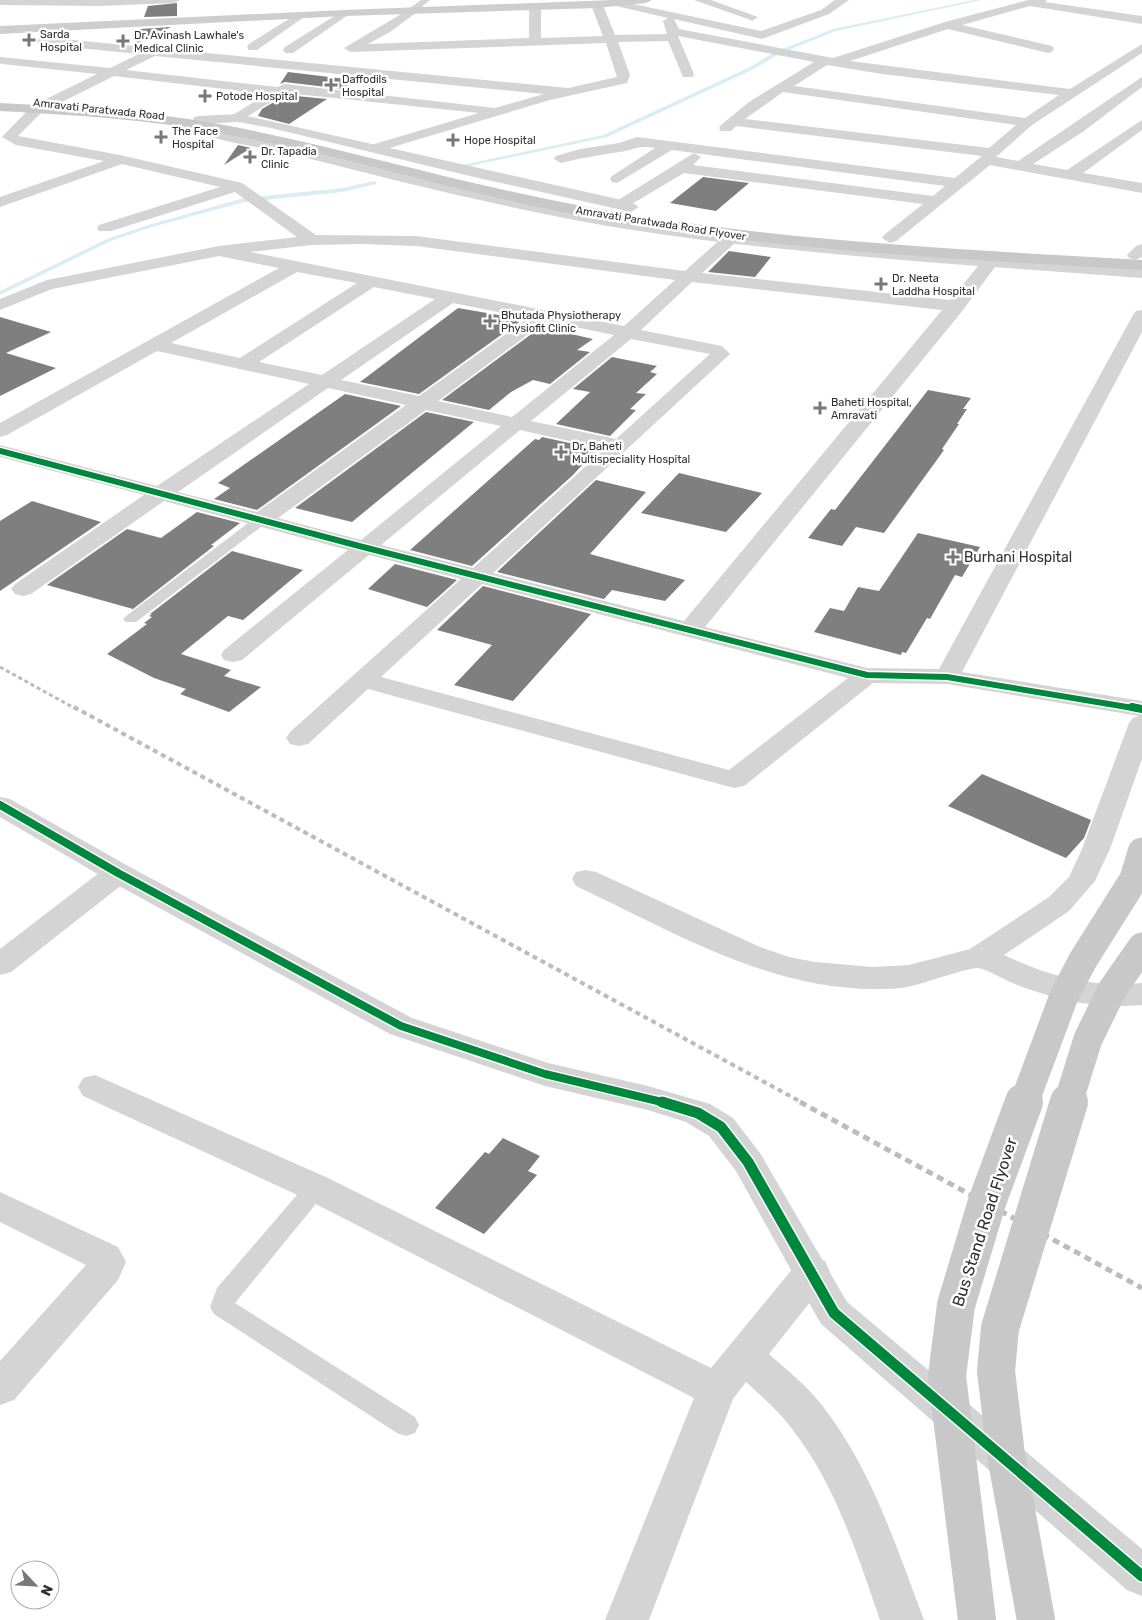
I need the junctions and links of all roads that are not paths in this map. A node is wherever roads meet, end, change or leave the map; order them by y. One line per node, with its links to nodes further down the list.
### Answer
1 (174, 0): 7 (street)
2 (314, 0): 15 (street)
3 (426, 0): 13 (lane)
4 (646, 0): 10 (main road)
5 (700, 0): 18 (street)
6 (843, 0): 18 (street)
7 (99, 1): 9 (street); 22 (street)
8 (1036, 1): 17 (street); 20 (street)
9 (0, 2)
10 (616, 3): 11 (main road); 16 (street)
11 (597, 5): 12 (main road); 30 (street)
12 (535, 7): 13 (main road); 32 (street)
13 (413, 10): 14 (main road); 24 (street)
14 (344, 13): 15 (main road); 37 (street)
15 (306, 14): 19 (main road); 37 (street)
16 (666, 16): 18 (street); 26 (street)
17 (1142, 20)
18 (793, 24)
19 (113, 25): 22 (main road); 27 (street)
20 (949, 25): 28 (street); 39 (street)
21 (75, 26): 22 (main road); 25 (main road); 31 (street)
22 (93, 26)
23 (406, 28): 24 (street)
24 (386, 29): 35 (street)
25 (0, 30)
26 (673, 34): 30 (street); 44 (street); 47 (street)
27 (148, 35)
28 (917, 35): 33 (street); 38 (street)
29 (176, 40): 40 (street)
30 (612, 40): 32 (street); 55 (street)
31 (42, 41): 34 (street); 40 (street)
32 (535, 41): 35 (street)
33 (946, 42)
34 (30, 47)
35 (350, 48): 45 (street)
36 (1142, 48): 51 (street)
37 (280, 49): 41 (street)
38 (872, 49): 42 (street); 44 (street)
39 (1048, 49)
40 (154, 51): 45 (street); 46 (street)
41 (308, 52)
42 (901, 53)
43 (1, 57): 46 (street)
44 (832, 61): 48 (street); 56 (street)
45 (317, 68): 54 (street); 55 (street)
46 (114, 73): 54 (street); 59 (street)
47 (688, 74)
48 (800, 76): 49 (street); 53 (street)
49 (820, 78)
50 (1057, 78): 51 (street)
51 (1089, 81): 52 (street); 56 (street)
52 (1140, 85): 81 (street)
53 (781, 88): 58 (street); 68 (street)
54 (281, 90): 64 (street); 65 (street)
55 (567, 92): 64 (street)
56 (1072, 93): 63 (street)
57 (0, 101): 59 (main road, Amravati Paratwada Road)
58 (754, 105): 62 (street); 67 (street)
59 (44, 106): 61 (main road, Amravati Paratwada Road); 66 (main road, Amravati Paratwada Road); 77 (street)
60 (1030, 106): 63 (street)
61 (0, 107)
62 (774, 108)
63 (1049, 108): 68 (street)
64 (504, 111): 75 (street)
65 (238, 118): 66 (street); 75 (street)
66 (194, 122): 94 (street); 97 (main road, Amravati Paratwada Road Flyover)
67 (734, 122): 70 (street); 79 (street)
68 (1028, 122): 72 (street)
69 (1142, 124): 83 (street)
70 (719, 134): 73 (street); 76 (street)
71 (990, 134): 72 (street)
72 (1010, 136): 79 (street)
73 (796, 144)
74 (669, 145): 76 (street); 78 (street); 85 (street)
75 (376, 148): 91 (street)
76 (704, 149): 82 (street); 86 (street)
77 (120, 159): 88 (street); 90 (street)
78 (561, 159)
79 (986, 160): 80 (street); 81 (street); 86 (street)
80 (959, 165)
81 (1020, 166): 83 (street)
82 (681, 168): 89 (street); 91 (street)
83 (1070, 175): 87 (street)
84 (1142, 175): 87 (street)
85 (617, 179)
86 (957, 183): 89 (street)
87 (1135, 186)
88 (238, 187): 92 (street); 95 (street)
89 (934, 201): 93 (street)
90 (0, 202)
91 (620, 205): 93 (street)
92 (105, 228)
93 (890, 238): 97 (street)
94 (730, 239): 98 (street); 101 (street)
95 (312, 240): 96 (street); 101 (street)
96 (220, 251): 99 (street); 104 (street)
97 (1141, 257)
98 (990, 263): 100 (street); 105 (street)
99 (295, 266): 102 (street); 109 (street)
100 (1142, 273)
101 (690, 277): 105 (street); 108 (street)
102 (372, 282): 103 (street); 110 (street)
103 (450, 297): 107 (street); 111 (street)
104 (0, 305)
105 (957, 306): 123 (street)
106 (1142, 315): 126 (street)
107 (542, 316): 108 (street); 112 (street)
108 (627, 332): 113 (street); 115 (street)
109 (156, 345): 110 (street); 114 (street)
110 (245, 363): 111 (street)
111 (327, 382): 112 (street); 117 (street)
112 (422, 403): 113 (street); 118 (street)
113 (515, 424): 115 (street); 119 (street)
114 (0, 431)
115 (619, 446): 120 (street)
116 (0, 451): 117 (street)
117 (160, 494): 118 (street); 121 (street)
118 (261, 520): 119 (street); 122 (lane)
119 (363, 547): 120 (street); 124 (street)
120 (478, 576): 123 (street); 127 (street)
121 (24, 589)
122 (131, 619)
123 (690, 629): 125 (street)
124 (232, 655)
125 (867, 675): 126 (street); 127 (street)
126 (947, 677): 128 (street)
127 (364, 680): 130 (street)
128 (1142, 709)
129 (1142, 722): 136 (street)
130 (299, 738)
131 (0, 805): 133 (street)
132 (1139, 871): 150 (main road, Bus Stand Road Flyover, bridge)
133 (118, 873): 137 (street); 142 (street)
134 (586, 879): 136 (street)
135 (1142, 947): 151 (main road, bridge)
136 (980, 957): 138 (street)
137 (0, 965)
138 (1142, 994)
139 (95, 1087): 140 (street)
140 (316, 1188): 145 (street); 146 (lane)
141 (0, 1206): 144 (street)
142 (812, 1272): 143 (street); 147 (street)
143 (744, 1356): 145 (street); 149 (street)
144 (0, 1388)
145 (718, 1390): 148 (street)
146 (406, 1425)
147 (1142, 1576)
148 (627, 1620)
149 (902, 1620)
150 (977, 1620)
151 (1036, 1620)

